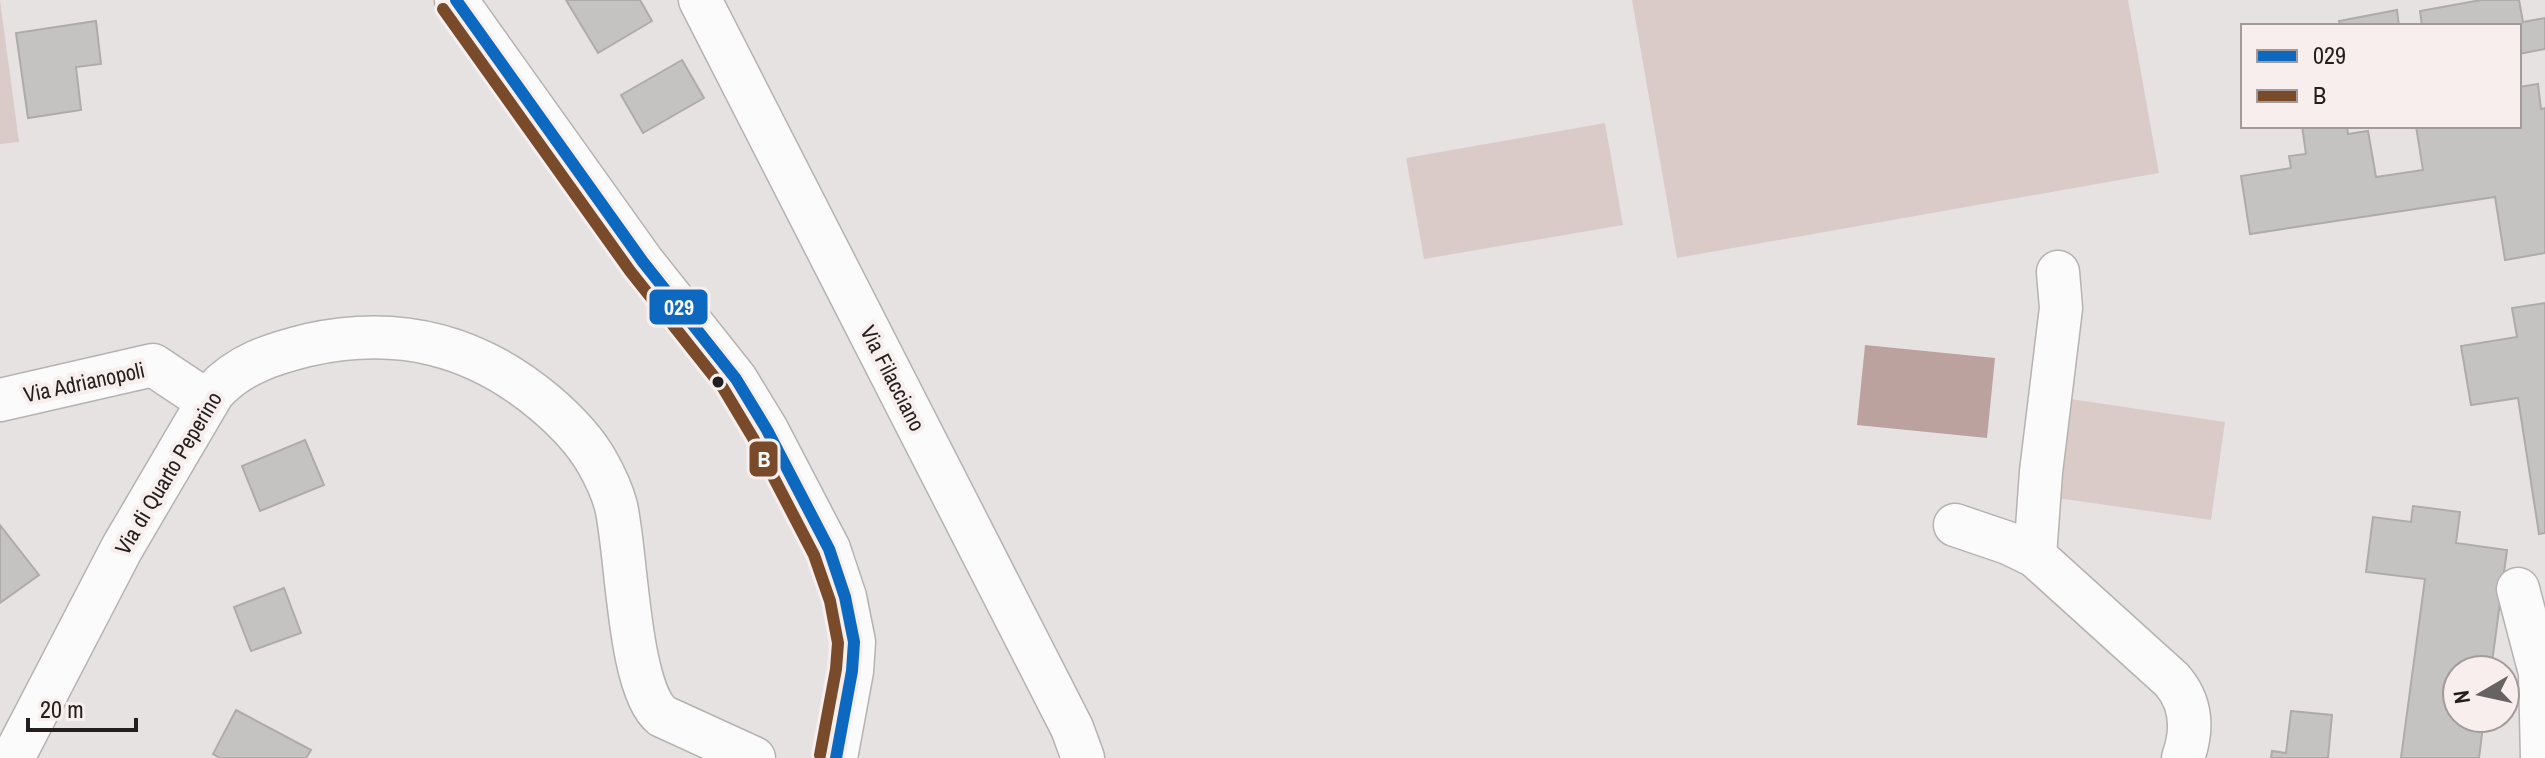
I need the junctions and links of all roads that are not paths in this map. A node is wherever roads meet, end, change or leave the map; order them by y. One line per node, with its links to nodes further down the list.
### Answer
1 (456, 0): 11 (street)
2 (700, 0): 12 (street, Via Filacciano)
3 (2058, 272): 7 (street)
4 (0, 400): 5 (street, Via Adrianopoli)
5 (207, 401): 9 (street, Via di Quarto Peperino); 10 (street, Via di Quarto Peperino)
6 (1955, 525): 7 (street)
7 (2035, 556): 13 (street)
8 (2518, 589): 14 (street)
9 (13, 758)
10 (754, 758)
11 (836, 758)
12 (1083, 758)
13 (2183, 758)
14 (2542, 758)

